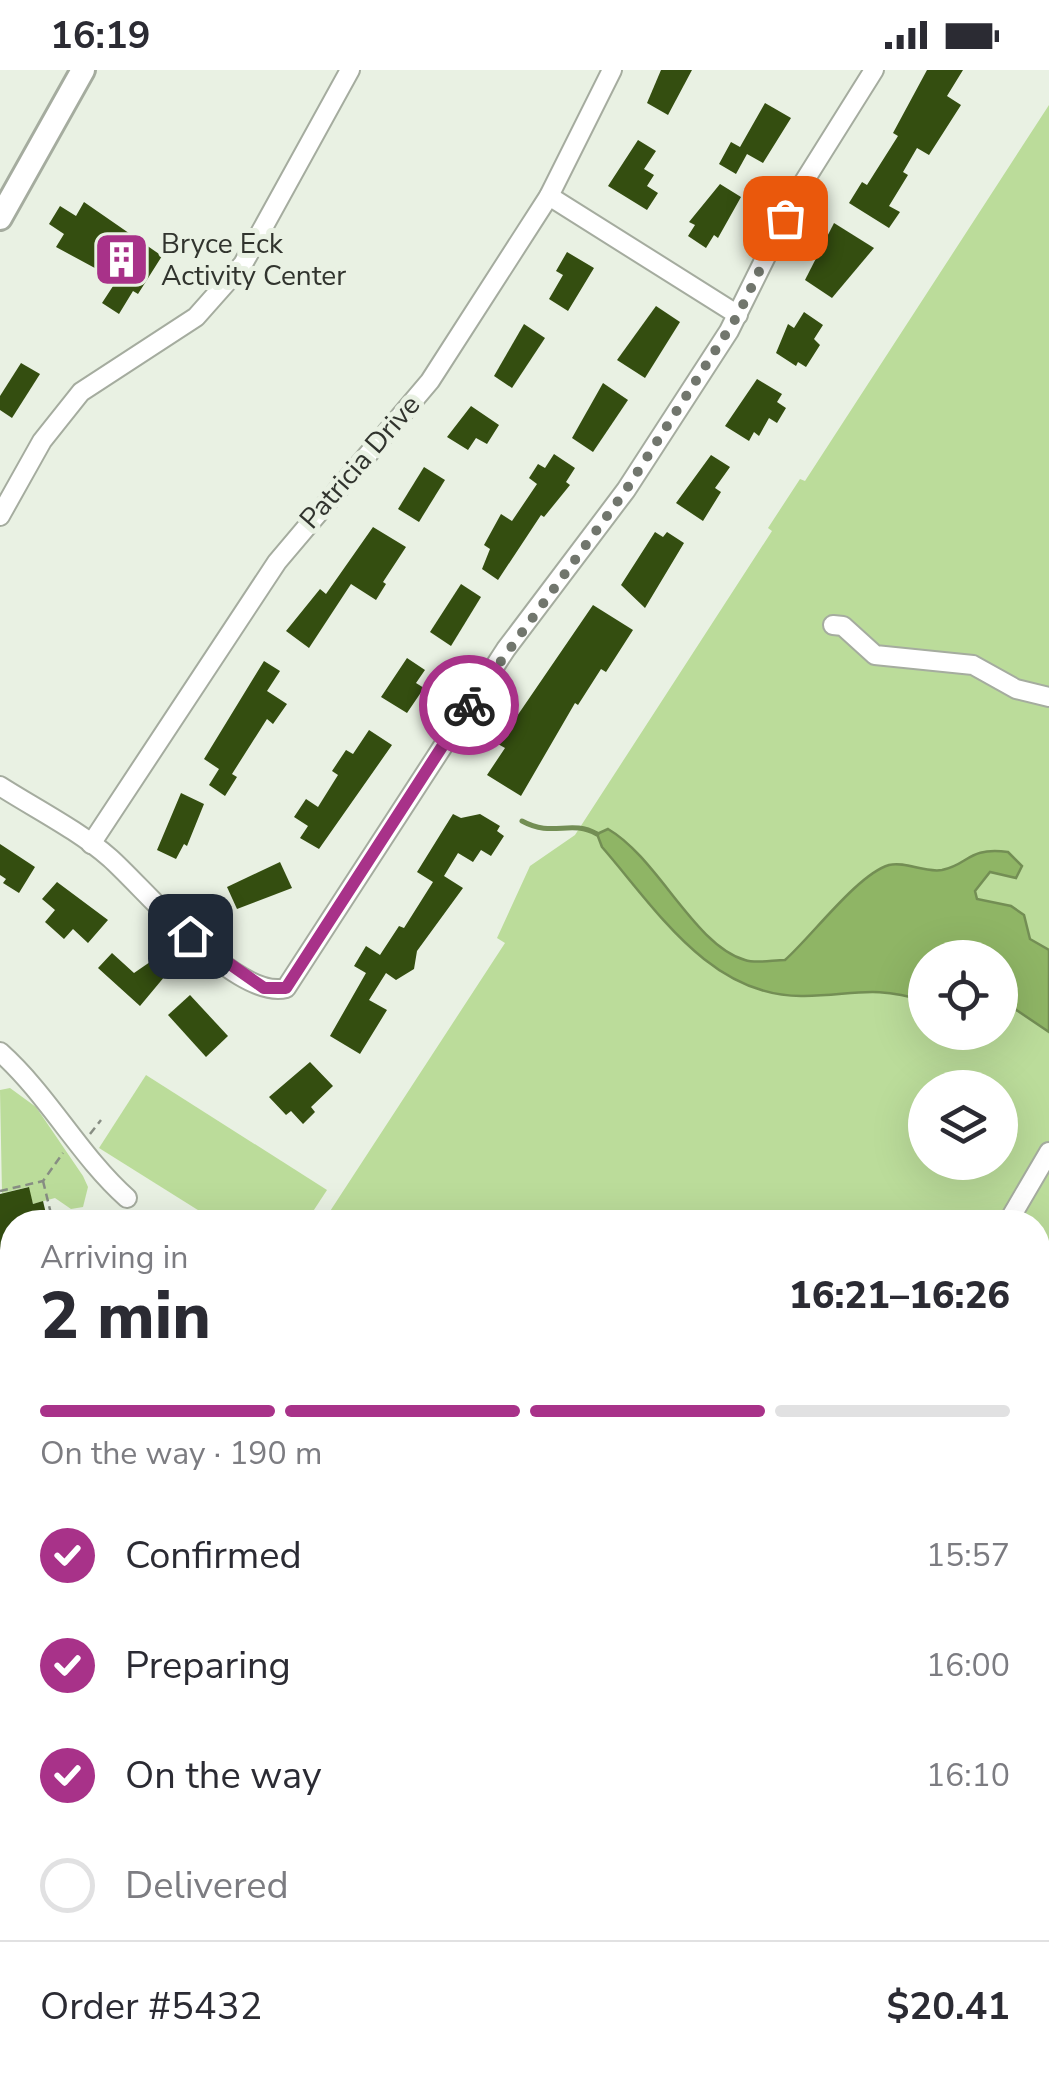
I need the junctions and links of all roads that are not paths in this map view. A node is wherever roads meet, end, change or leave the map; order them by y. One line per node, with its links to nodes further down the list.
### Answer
1 (83, 70): 6 (main road)
2 (350, 70): 8 (street)
3 (612, 70): 5 (street, Patricia Drive)
4 (874, 70): 7 (street)
5 (550, 196): 7 (street); 12 (street, Patricia Drive)
6 (0, 217)
7 (738, 315): 12 (street)
8 (0, 516)
9 (833, 625): 10 (street)
10 (1049, 697)
11 (0, 786): 12 (street)
12 (91, 844)
13 (2, 1057): 15 (street)
14 (1049, 1152): 16 (street)
15 (127, 1198)
16 (1015, 1210)

